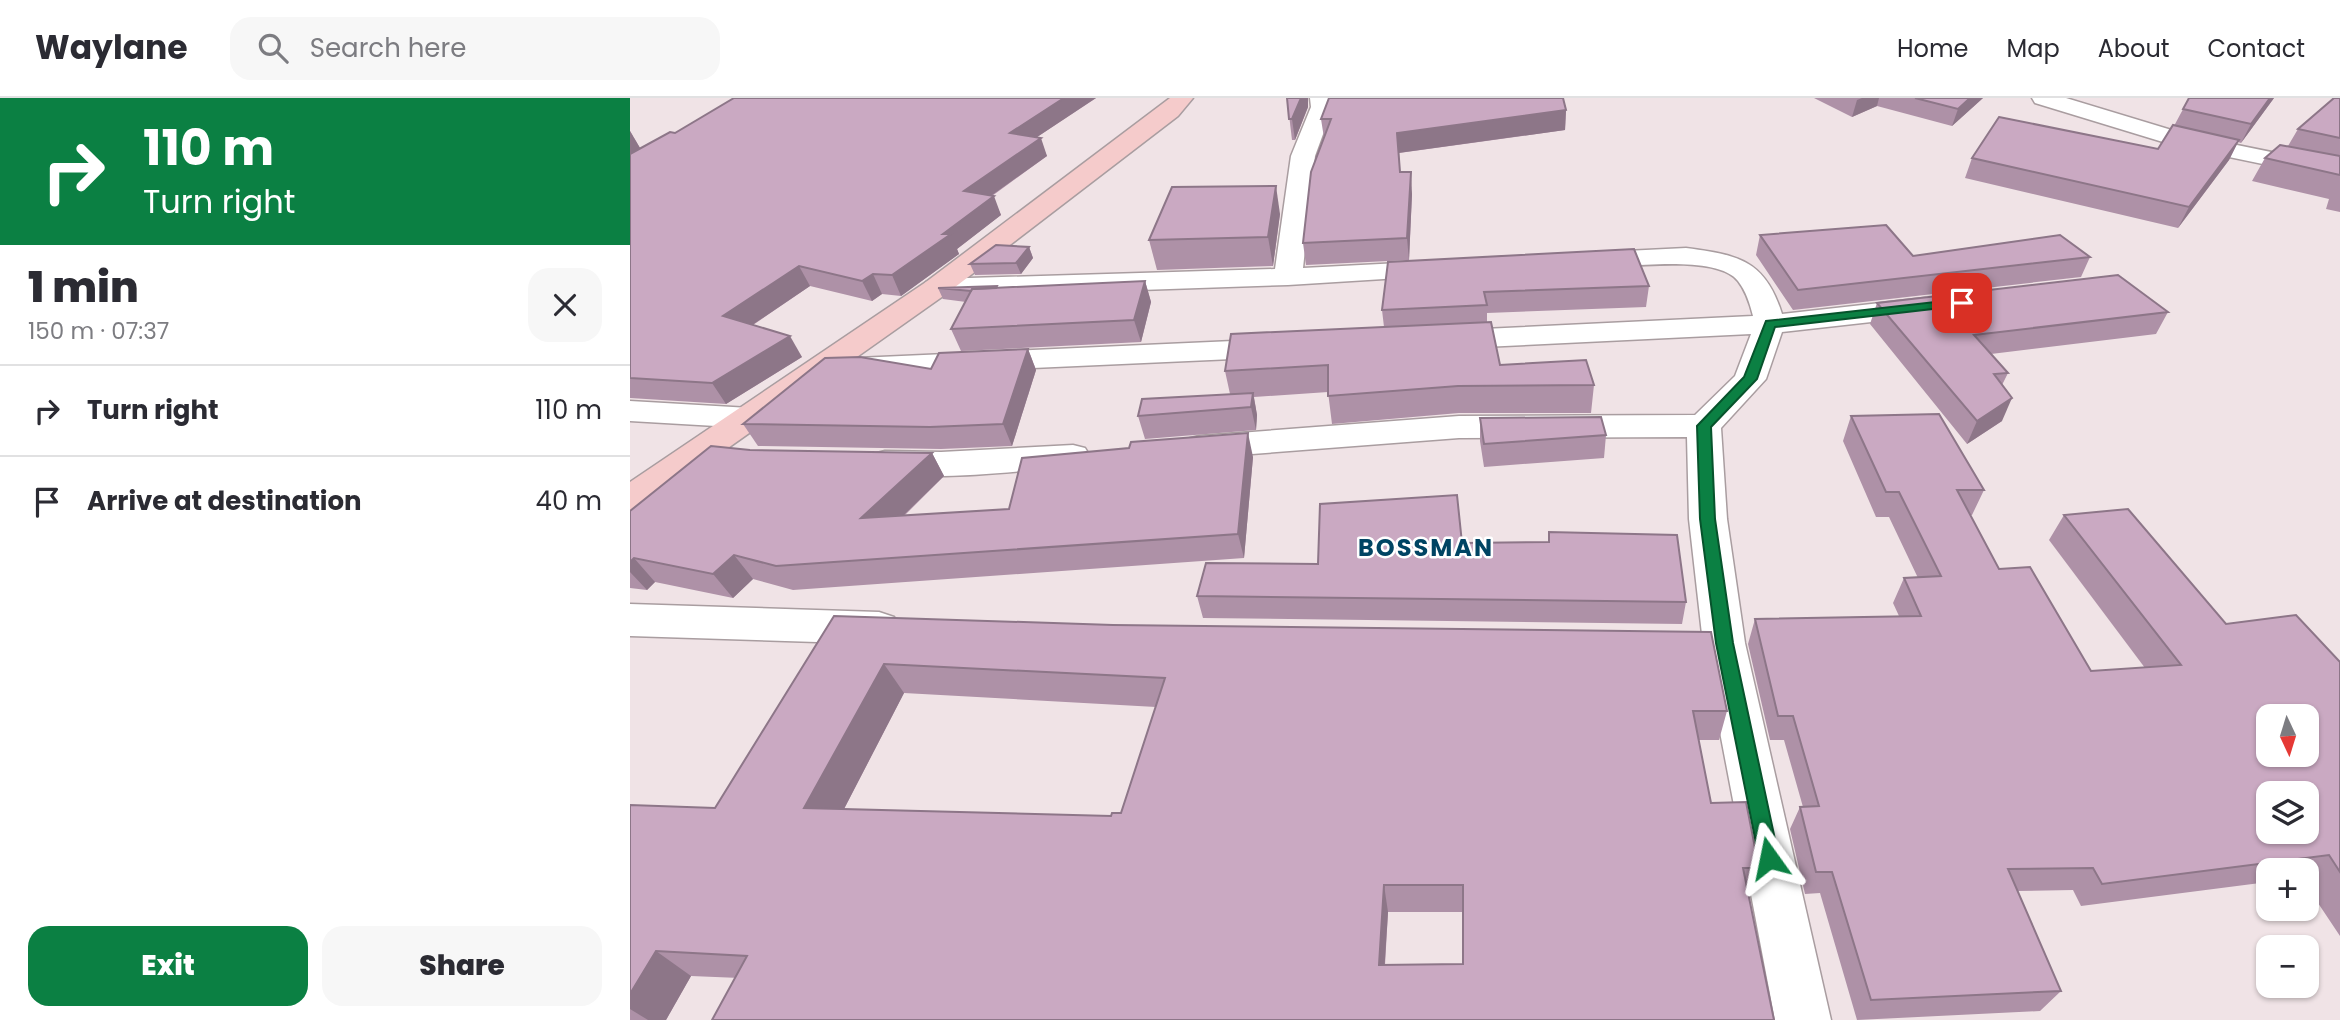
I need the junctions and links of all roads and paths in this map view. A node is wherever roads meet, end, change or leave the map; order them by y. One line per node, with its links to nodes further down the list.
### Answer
1 (1182, 98): 8 (street)
2 (1321, 98): 7 (street)
3 (2043, 98): 4 (street)
4 (2340, 173)
5 (1548, 263): 10 (street)
6 (1466, 268): 7 (street)
7 (1288, 277): 8 (street)
8 (936, 288): 13 (street)
9 (1949, 304): 10 (street)
10 (1770, 324): 11 (street); 16 (street)
11 (1414, 342)
12 (1304, 347): 13 (street)
13 (819, 369): 15 (street)
14 (630, 411): 15 (street)
15 (750, 418): 19 (street)
16 (1704, 426): 17 (street); 26 (street)
17 (1162, 451)
18 (1106, 454): 21 (street)
19 (696, 455): 20 (street); 22 (street)
20 (743, 458)
21 (860, 462)
22 (630, 499)
23 (630, 620): 24 (street)
24 (919, 629)
25 (1682, 642): 26 (street)
26 (1724, 643): 27 (street)
27 (1803, 1020)

